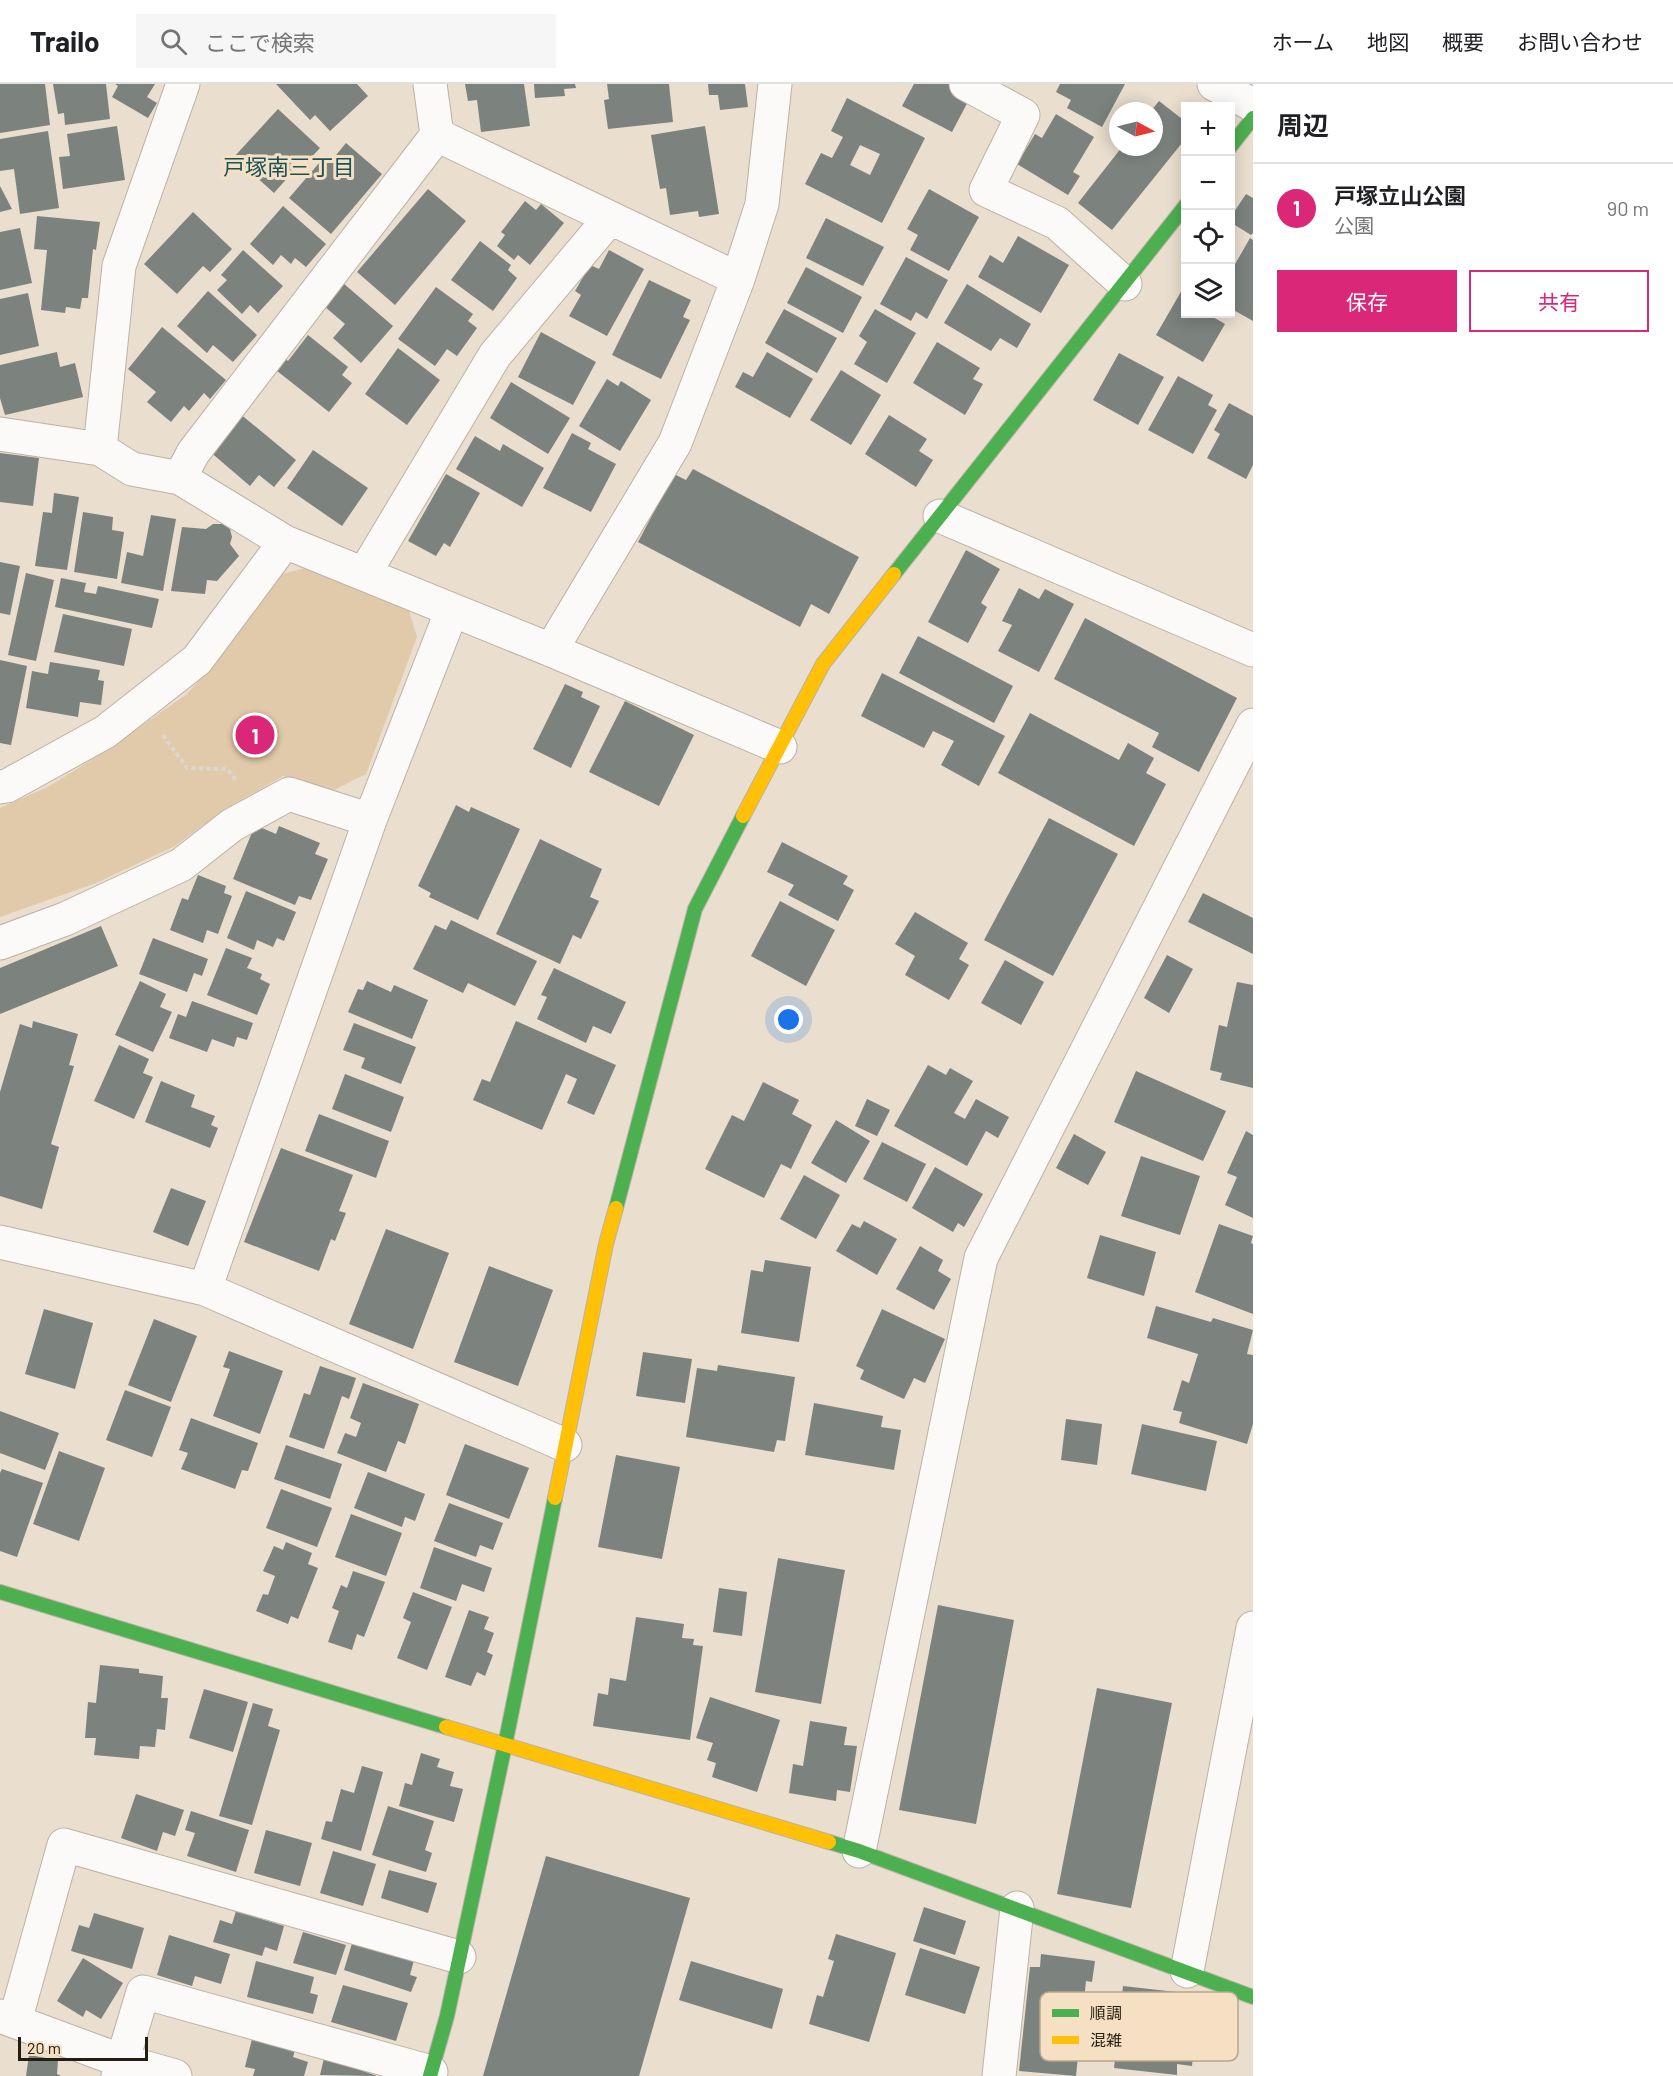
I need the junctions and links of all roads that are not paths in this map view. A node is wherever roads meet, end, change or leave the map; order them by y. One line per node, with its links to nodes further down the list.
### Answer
1 (183, 84): 15 (street)
2 (430, 84): 8 (street)
3 (775, 84): 12 (street)
4 (966, 84): 13 (street)
5 (1214, 84): 6 (street)
6 (1253, 105)
7 (1253, 118): 9 (street)
8 (437, 135): 11 (street); 16 (street)
9 (1235, 141)
10 (1181, 210): 13 (street)
11 (610, 218): 12 (street); 19 (street)
12 (738, 279): 21 (street)
13 (1125, 284): 17 (street)
14 (0, 434): 15 (street)
15 (100, 449): 16 (street)
16 (180, 478): 18 (street)
17 (940, 516): 22 (street); 24 (street)
18 (285, 542): 19 (street); 25 (street)
19 (364, 574): 20 (street)
20 (452, 610): 21 (street); 26 (street)
21 (551, 650): 24 (street)
22 (1253, 650)
23 (1253, 724): 34 (street)
24 (780, 747): 30 (street)
25 (0, 788)
26 (370, 820): 27 (street); 29 (street)
27 (0, 943)
28 (0, 1242): 29 (street)
29 (205, 1289): 30 (street)
30 (565, 1445): 33 (street)
31 (0, 1592): 33 (street)
32 (1253, 1628): 37 (street)
33 (505, 1745): 34 (street); 36 (street)
34 (859, 1851): 35 (street)
35 (1017, 1908): 37 (street); 43 (street)
36 (459, 1957): 39 (street); 41 (street)
37 (1187, 1971): 38 (street)
38 (1253, 1997)
39 (8, 2019): 40 (street)
40 (120, 2068): 41 (street); 42 (street)
41 (431, 2074)
42 (176, 2076)
43 (999, 2076)

